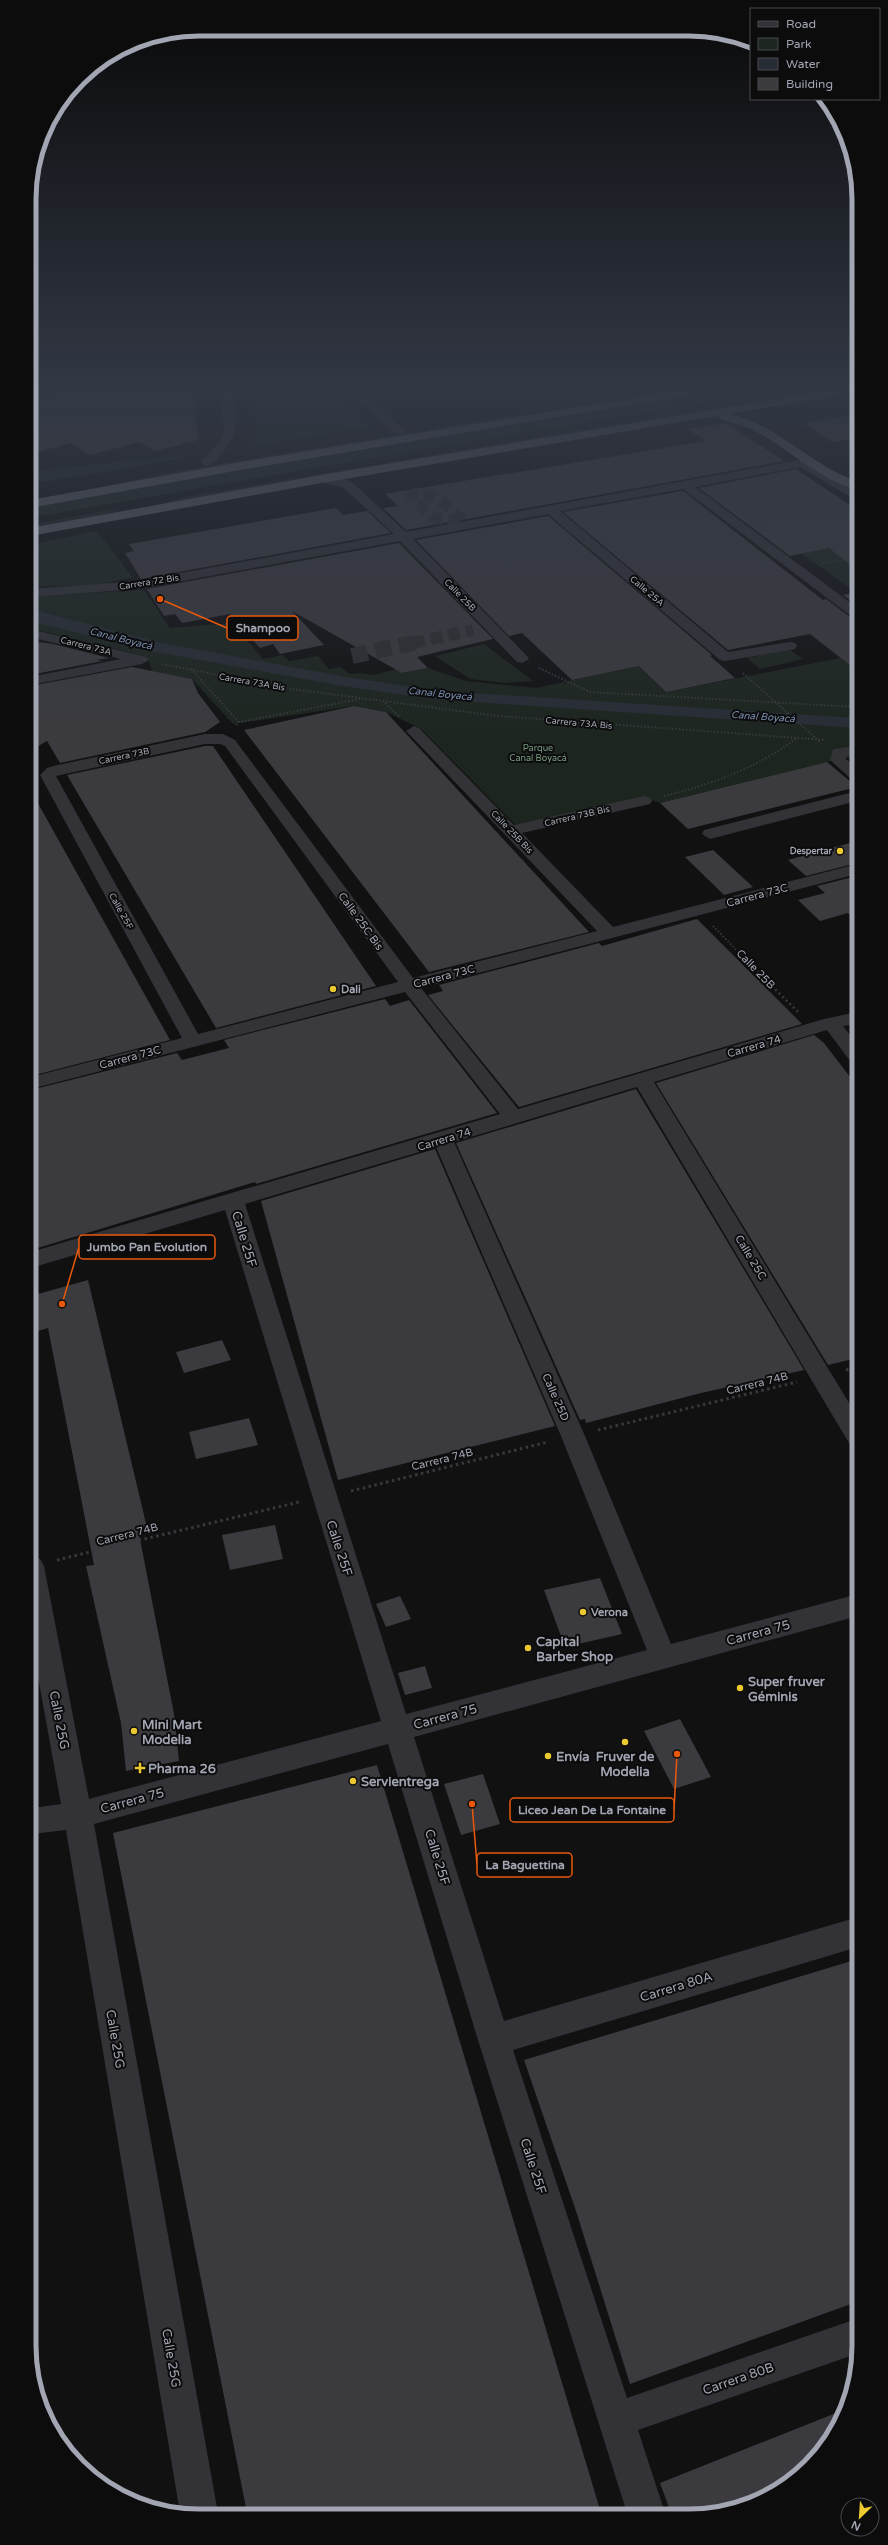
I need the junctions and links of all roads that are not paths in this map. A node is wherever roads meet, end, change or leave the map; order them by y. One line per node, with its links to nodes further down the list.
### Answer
1 (89, 511): 11 (highway)
2 (131, 511): 9 (highway)
3 (148, 511): 9 (highway)
4 (376, 511): 15 (street, Calle 25B)
5 (483, 511): 10 (street)
6 (547, 511): 10 (street, Carrera 72 Bis)
7 (552, 511): 21 (street, Calle 25A)
8 (718, 511): 17 (street)
9 (120, 516): 12 (highway)
10 (494, 520): 15 (street, Carrera 72 Bis)
11 (36, 521)
12 (57, 527): 13 (highway); 14 (highway)
13 (36, 531)
14 (36, 534)
15 (404, 537): 16 (street, Carrera 72 Bis); 18 (street, Calle 25B)
16 (36, 593)
17 (852, 611)
18 (491, 627): 19 (street); 22 (street, Calle 25B)
19 (473, 630)
20 (36, 634): 23 (street, Carrera 73A)
21 (790, 646)
22 (522, 659)
23 (36, 680)
24 (414, 731): 31 (street, Calle 25B Bis)
25 (205, 739): 28 (street, Carrera 73B); 35 (street, Calle 25C Bis)
26 (852, 752): 27 (street)
27 (852, 772)
28 (49, 780): 38 (street, Calle 25F)
29 (852, 797): 32 (street)
30 (644, 801): 31 (street, Carrera 73B Bis)
31 (510, 831): 34 (street, Calle 25B Bis)
32 (710, 834)
33 (852, 870): 34 (street, Carrera 73C)
34 (609, 933): 35 (street, Carrera 73C)
35 (409, 985): 38 (street, Carrera 73C); 42 (street, Calle 25C Bis)
36 (852, 1019): 37 (street, Carrera 74)
37 (822, 1026): 39 (street); 40 (street, Carrera 74)
38 (192, 1041): 41 (street, Carrera 73C)
39 (852, 1053)
40 (642, 1079): 42 (street, Carrera 74); 46 (street, Calle 25C)
41 (36, 1082)
42 (513, 1117): 43 (street, Carrera 74)
43 (443, 1140): 44 (street, Carrera 74); 50 (street, Calle 25D)
44 (233, 1200): 45 (street, Carrera 74); 51 (street, Calle 25F)
45 (36, 1259)
46 (852, 1427)
47 (852, 1607): 50 (street, Carrera 75)
48 (36, 1616): 49 (street, Calle 25G)
49 (38, 1636): 52 (street, Calle 25G)
50 (663, 1658): 51 (street, Carrera 75)
51 (398, 1728): 52 (street, Carrera 75); 55 (street, Calle 25F)
52 (77, 1815): 53 (street, Carrera 75); 58 (street, Calle 25G)
53 (36, 1820)
54 (852, 1934): 55 (street, Carrera 80A)
55 (494, 2040): 57 (street, Calle 25F)
56 (852, 2337): 57 (street, Carrera 80B)
57 (616, 2420): 59 (street, Calle 25F)
58 (198, 2509)
59 (645, 2509)

